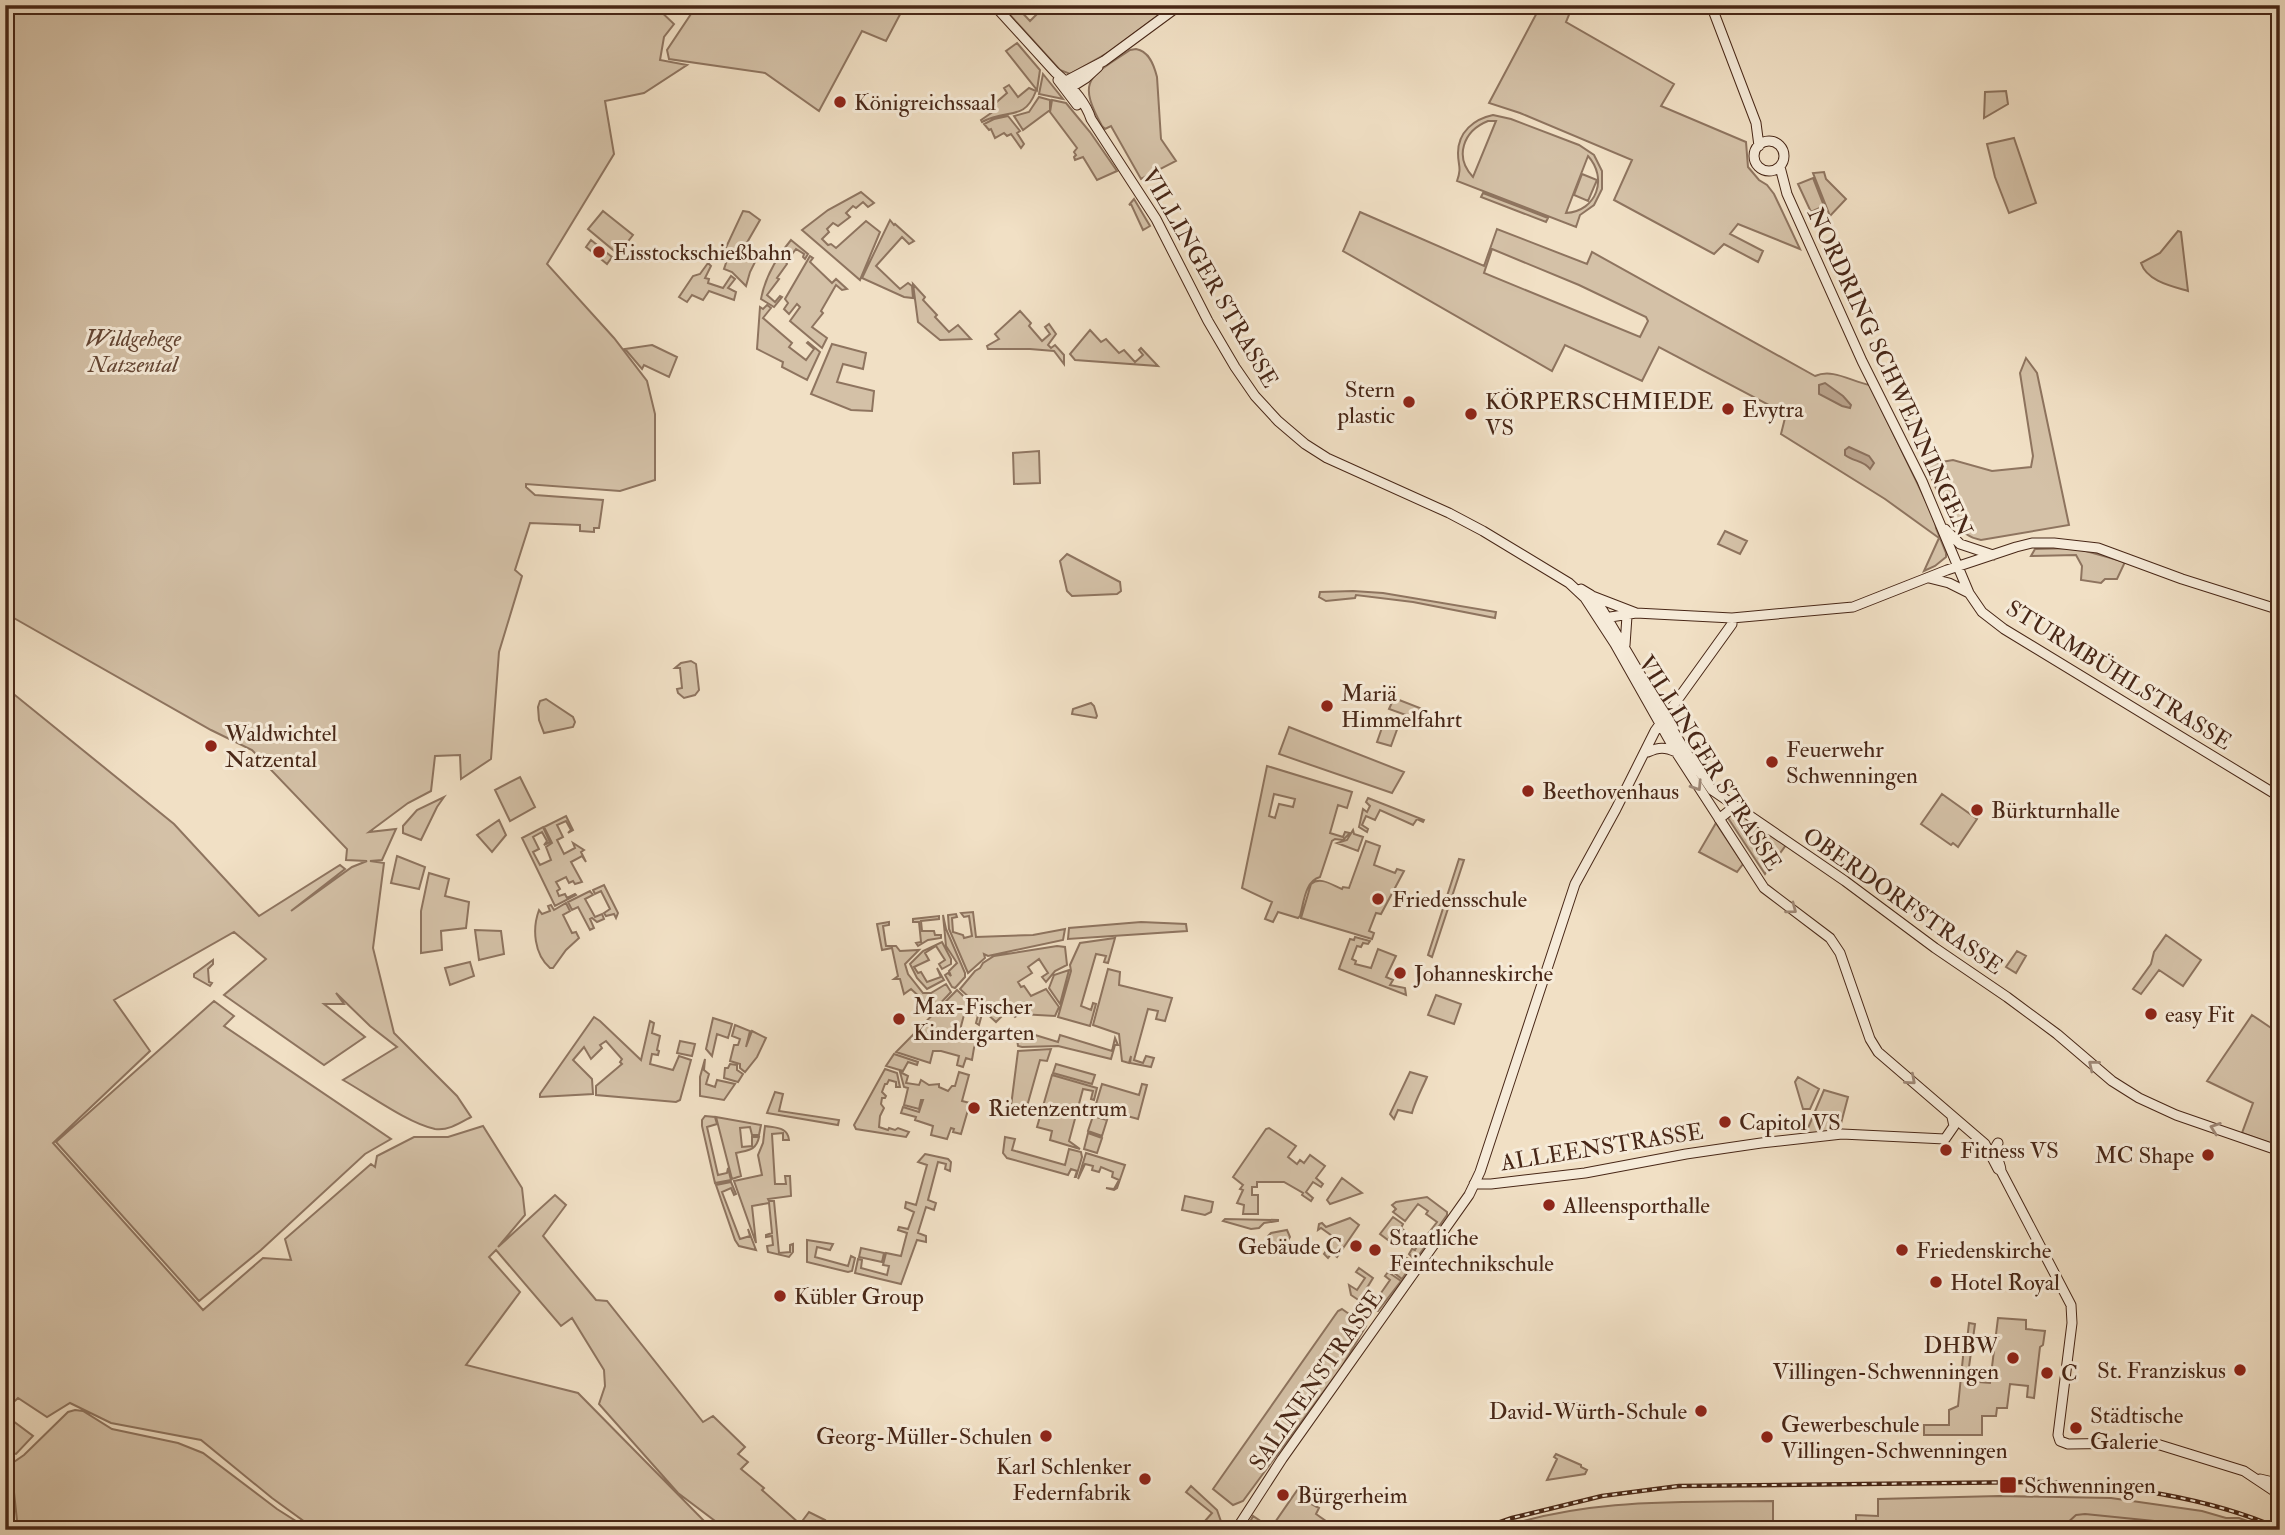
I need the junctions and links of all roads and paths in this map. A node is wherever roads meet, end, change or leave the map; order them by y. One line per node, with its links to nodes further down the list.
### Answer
1 (994, 5): 6 (main road, VILLINGER STRASSE)
2 (1181, 5): 4 (main road)
3 (1711, 5): 9 (main road)
4 (1104, 61): 5 (main road); 6 (main road)
5 (1086, 79): 6 (main road); 7 (main road)
6 (1066, 86): 7 (main road, VILLINGER STRASSE); 8 (main road, VILLINGER STRASSE)
7 (1086, 107): 8 (main road, VILLINGER STRASSE)
8 (1091, 119): 19 (main road, VILLINGER STRASSE)
9 (1756, 123): 10 (main road); 11 (main road)
10 (1771, 142): 11 (main road); 12 (main road)
11 (1759, 146): 13 (main road)
12 (1780, 167): 13 (main road); 14 (main road, NORDRING SCHWENNINGEN)
13 (1769, 171): 14 (main road, NORDRING SCHWENNINGEN)
14 (1787, 194): 15 (main road, NORDRING SCHWENNINGEN)
15 (1941, 525): 16 (main road); 17 (main road, NORDRING SCHWENNINGEN)
16 (1993, 555): 17 (main road); 22 (main road)
17 (1958, 567): 18 (main road); 20 (main road, STURMBÜHLSTRASSE)
18 (1929, 578): 20 (main road); 25 (main road)
19 (1569, 583): 21 (main road, VILLINGER STRASSE); 24 (main road, VILLINGER STRASSE)
20 (1969, 593): 31 (main road, STURMBÜHLSTRASSE)
21 (1591, 596): 23 (main road); 24 (main road, VILLINGER STRASSE)
22 (2280, 610)
23 (1629, 613): 24 (main road); 25 (main road); 26 (main road)
24 (1601, 615): 26 (main road, VILLINGER STRASSE); 27 (main road, VILLINGER STRASSE)
25 (1732, 618): 27 (main road)
26 (1625, 647): 27 (main road, VILLINGER STRASSE)
27 (1663, 721): 28 (main road); 29 (main road, VILLINGER STRASSE); 30 (main road); 32 (main road, OBERDORFSTRASSE)
28 (1648, 752): 29 (main road); 30 (main road)
29 (1676, 752): 33 (main road, VILLINGER STRASSE, one-way to 33)
30 (1638, 766): 38 (main road, SALINENSTRASSE)
31 (2280, 797)
32 (1735, 806): 33 (main road); 36 (main road, OBERDORFSTRASSE, one-way to 32)
33 (1719, 819): 34 (main road, VILLINGER STRASSE, one-way to 34)
34 (1951, 1116): 35 (main road, VILLINGER STRASSE); 38 (main road, ALLEENSTRASSE)
35 (1985, 1144): 37 (main road, VILLINGER STRASSE); 37 (main road)
36 (2280, 1151)
37 (2001, 1171): 39 (main road, VILLINGER STRASSE)
38 (1474, 1184): 40 (main road, SALINENSTRASSE)
39 (2278, 1488)
40 (1236, 1530)

